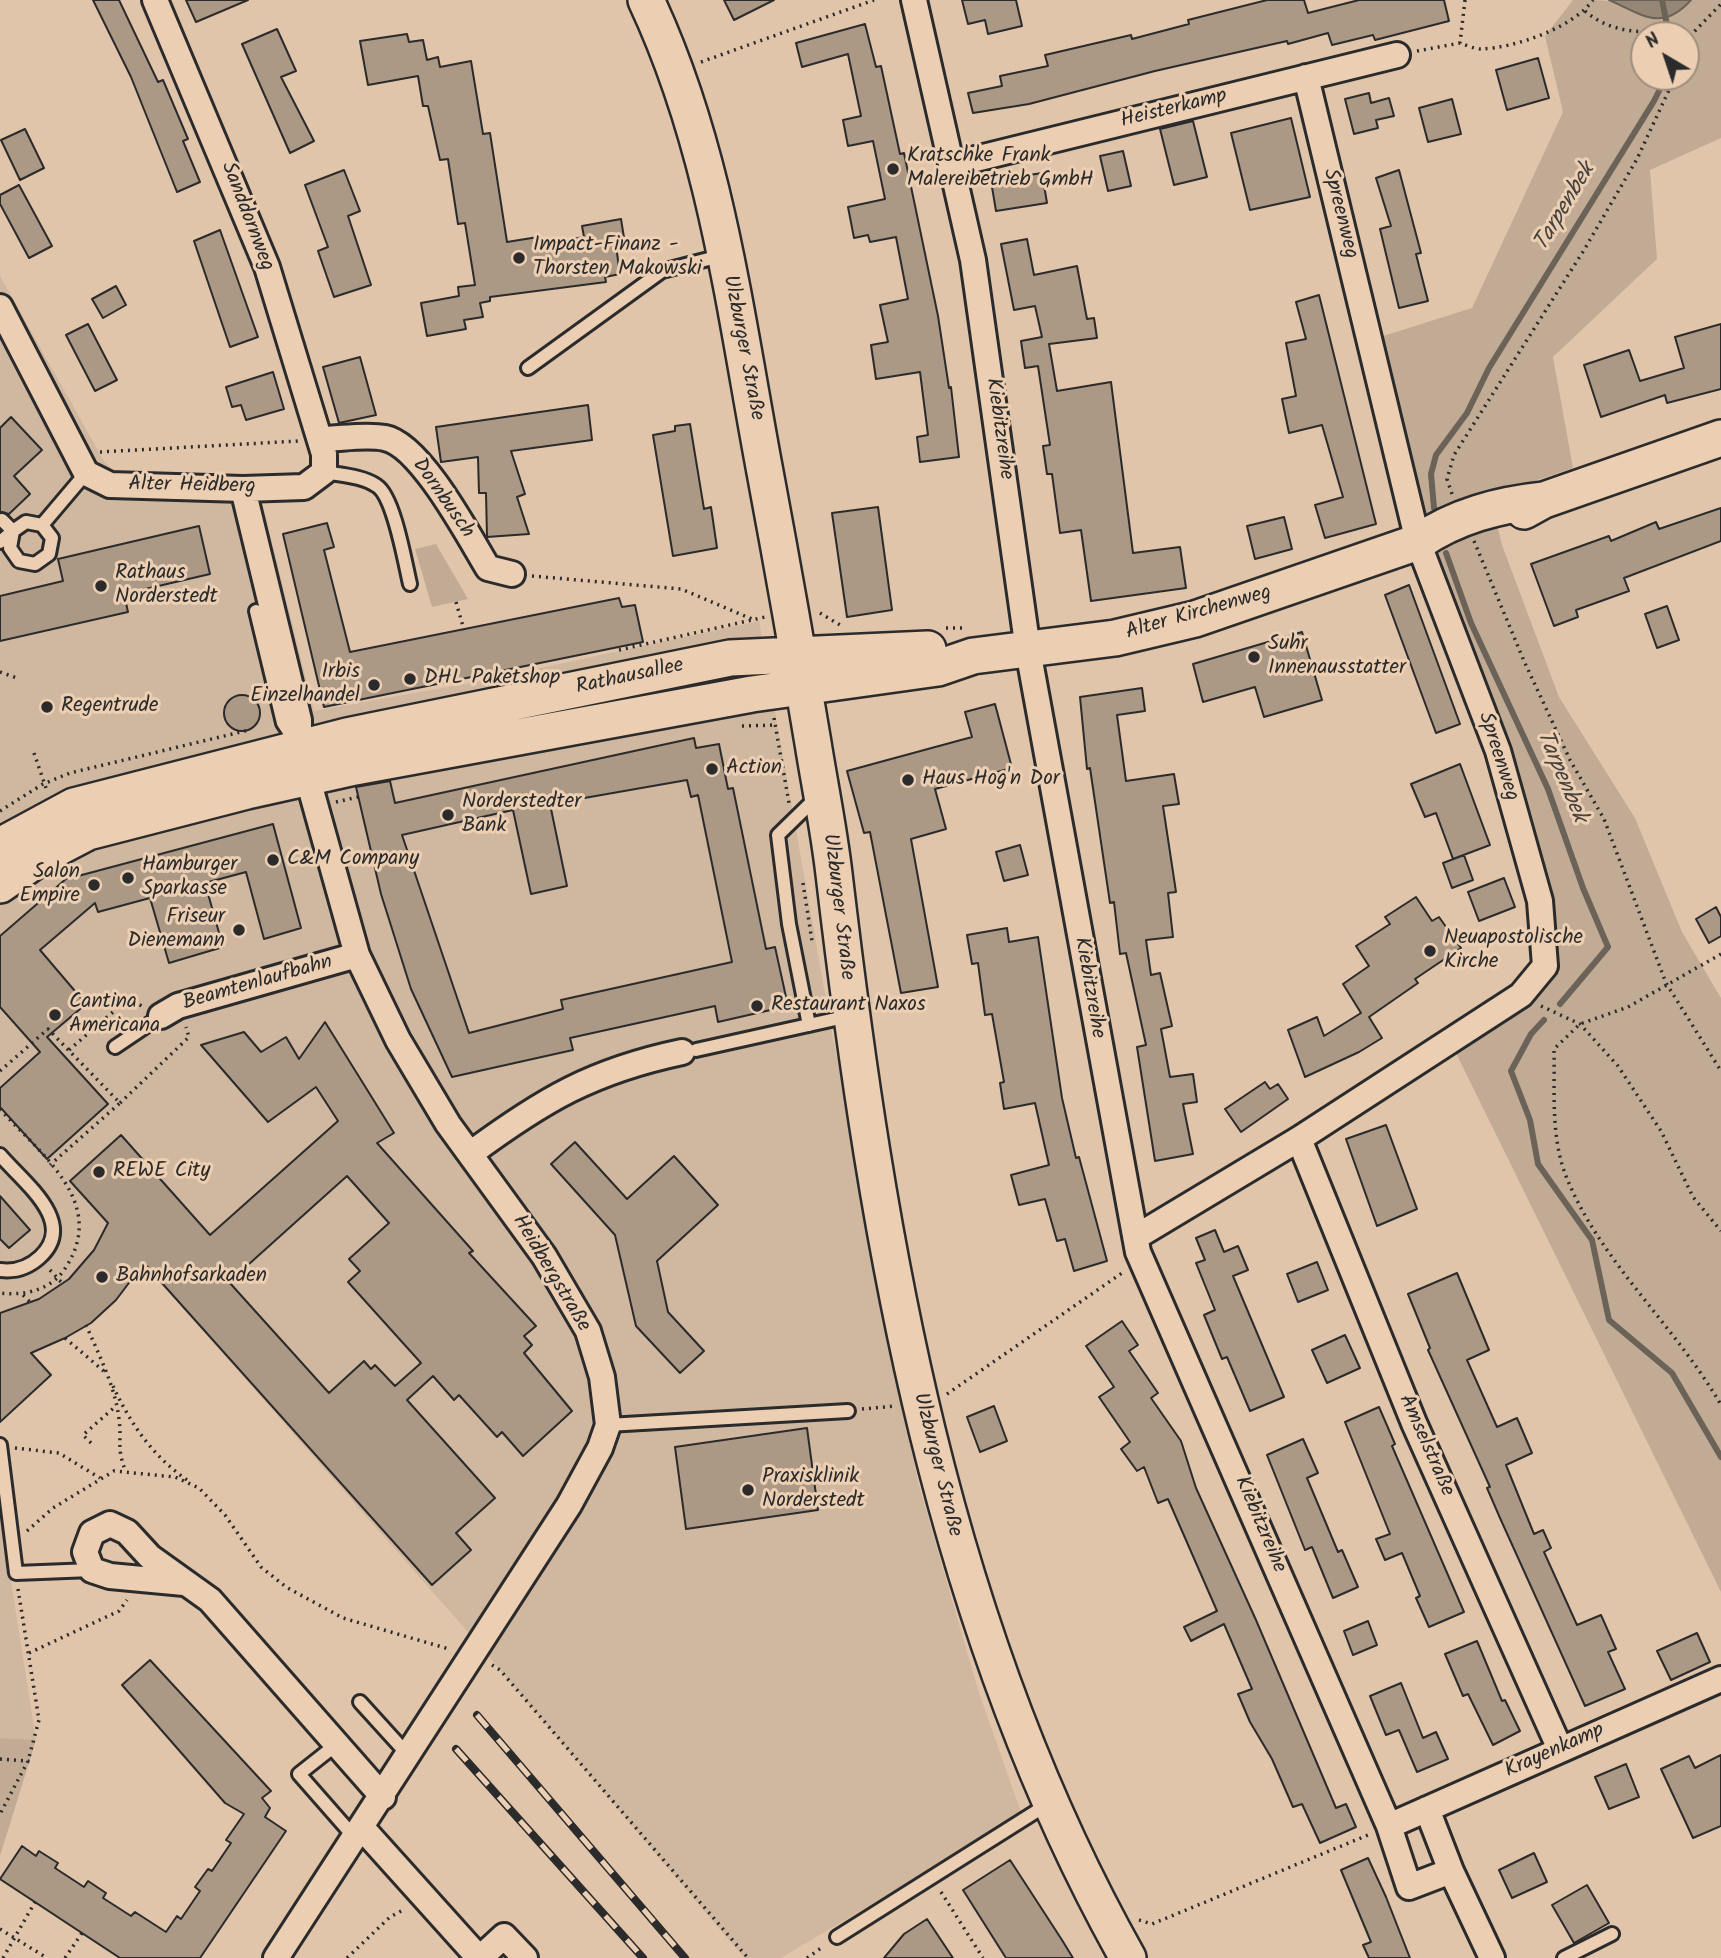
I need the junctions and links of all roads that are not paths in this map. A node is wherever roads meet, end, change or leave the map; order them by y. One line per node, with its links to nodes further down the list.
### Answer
1 (155, 0): 11 (street, Sanddornweg)
2 (646, 0): 7 (main road, Ulzburger Straße)
3 (914, 0): 6 (street, Kiebitzreihe)
4 (1397, 55): 5 (street, Heisterkamp)
5 (1306, 77): 6 (street, Heisterkamp); 19 (street, Spreenweg)
6 (951, 165): 23 (street, Kiebitzreihe)
7 (724, 255): 9 (lane); 24 (main road, Ulzburger Straße)
8 (0, 307): 13 (street)
9 (528, 368)
10 (1721, 438): 19 (main road, Alter Kirchenweg)
11 (320, 439): 12 (street); 20 (street, Dornbusch)
12 (324, 472): 14 (street, Alter Heidberg); 21 (lane)
13 (86, 473): 14 (street, Alter Heidberg); 16 (lane)
14 (243, 489): 27 (street)
15 (2, 520): 17 (lane)
16 (42, 525): 17 (lane); 17 (lane)
17 (13, 531): 18 (lane)
18 (0, 542)
19 (1418, 542): 23 (main road, Alter Kirchenweg); 37 (street, Spreenweg)
20 (512, 575)
21 (410, 584)
22 (256, 611): 27 (lane)
23 (1028, 650): 25 (main road, Alter Kirchenweg); 40 (street, Kiebitzreihe)
24 (798, 653): 25 (main road, Alter Kirchenweg); 26 (main road, Ulzburger Straße); 27 (main road, Rathausallee)
25 (973, 656): 26 (main road, Alter Kirchenweg)
26 (804, 688): 27 (main road, Rathausallee); 28 (main road, Ulzburger Straße)
27 (303, 763): 29 (main road, Rathausallee); 30 (main road, Rathausallee); 31 (street, Heidbergstraße)
28 (821, 793): 33 (main road, Ulzburger Straße); 34 (lane)
29 (0, 846)
30 (0, 885)
31 (357, 956): 32 (street, Beamtenlaufbahn); 38 (street, Heidbergstraße)
32 (169, 1011): 35 (lane)
33 (851, 1016): 34 (lane); 53 (main road, Ulzburger Straße)
34 (809, 1025): 36 (lane)
35 (115, 1046)
36 (689, 1051): 38 (street)
37 (1299, 1139): 40 (street, Spreenweg); 50 (street, Amselstraße)
38 (470, 1154): 43 (street, Heidbergstraße)
39 (0, 1155): 41 (lane)
40 (1139, 1249): 55 (street, Kiebitzreihe)
41 (0, 1269)
42 (848, 1411): 43 (lane)
43 (608, 1425): 51 (street, Heidbergstraße)
44 (1, 1445): 45 (lane)
45 (92, 1570): 46 (street); 46 (street)
46 (184, 1583): 49 (street)
47 (1721, 1679): 50 (street, Krayenkamp)
48 (360, 1702): 51 (lane)
49 (337, 1744): 52 (street); 56 (lane)
50 (1560, 1749): 54 (street, Krayenkamp)
51 (409, 1756): 52 (street, Heidbergstraße)
52 (383, 1797): 56 (street, Heidbergstraße)
53 (1052, 1806): 59 (lane); 63 (main road, Ulzburger Straße)
54 (1427, 1809): 55 (street, Krayenkamp); 57 (street)
55 (1389, 1826): 57 (street, Kiebitzreihe)
56 (359, 1834): 60 (street, Heidbergstraße); 61 (street)
57 (1451, 1871): 64 (street)
58 (1612, 1934): 65 (lane)
59 (837, 1937)
60 (276, 1958)
61 (479, 1958): 62 (street)
62 (525, 1958)
63 (1128, 1958)
64 (1492, 1958)
65 (1564, 1958)

